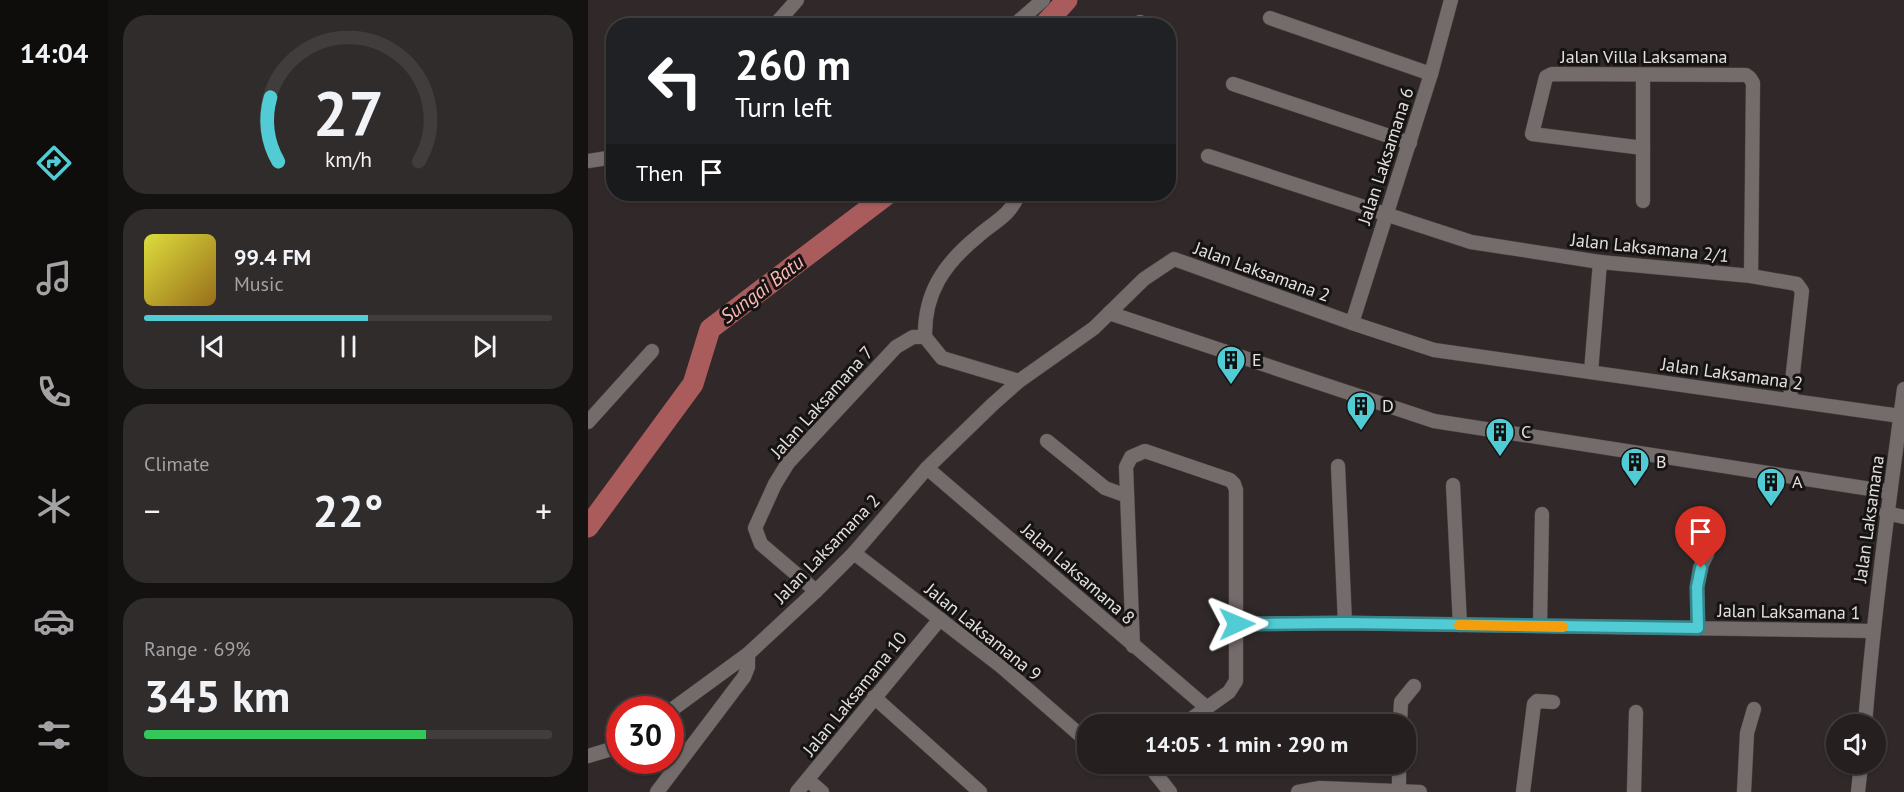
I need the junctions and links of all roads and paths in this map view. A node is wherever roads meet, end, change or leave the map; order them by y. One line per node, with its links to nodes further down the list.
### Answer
1 (797, 0): 4 (street)
2 (1043, 0): 5 (street)
3 (1450, 0): 7 (street, Jalan Laksamana 6)
4 (781, 18)
5 (1022, 18)
6 (1270, 18): 7 (street)
7 (1431, 74): 10 (street, Jalan Laksamana 6)
8 (1643, 75): 11 (street); 11 (street, Jalan Villa Laksamana); 19 (street, Jalan Villa Laksamana)
9 (1233, 84): 10 (street)
10 (1410, 143): 17 (street, Jalan Laksamana 6)
11 (1643, 148): 16 (street)
12 (1208, 156): 17 (street, Jalan Laksamana 2/1)
13 (606, 158): 14 (street)
14 (588, 161)
15 (1015, 201): 22 (street)
16 (1643, 201)
17 (1386, 215): 18 (street, Jalan Laksamana 2/1); 21 (street, Jalan Laksamana 6)
18 (1600, 262): 19 (street, Jalan Laksamana 2/1); 24 (street)
19 (1751, 276): 27 (street, Jalan Laksamana 2/1)
20 (1109, 313): 21 (street, Jalan Laksamana 2); 25 (street, Jalan Laksamana 2); 34 (street)
21 (1352, 323): 24 (street, Jalan Laksamana 2)
22 (925, 337): 25 (street); 41 (street, Jalan Laksamana 7)
23 (652, 351): 29 (street)
24 (1591, 372): 27 (street, Jalan Laksamana 2)
25 (1019, 381): 32 (street, Jalan Laksamana 2)
26 (1904, 389): 28 (street, Jalan Laksamana)
27 (1790, 400): 28 (street, Jalan Laksamana 2)
28 (1900, 416): 34 (street, Jalan Laksamana)
29 (588, 422)
30 (1047, 441): 35 (street)
31 (1338, 466): 43 (street)
32 (927, 468): 40 (street, Jalan Laksamana 2); 49 (street, Jalan Laksamana 8)
33 (1453, 485): 45 (street)
34 (1890, 492): 36 (street, Jalan Laksamana)
35 (1127, 496): 44 (street); 49 (street)
36 (1886, 513): 38 (street); 48 (street, Jalan Laksamana)
37 (1542, 514): 46 (street)
38 (1904, 517)
39 (1709, 532): 47 (street)
40 (854, 553): 41 (street, Jalan Laksamana 2); 42 (street, Jalan Laksamana 9)
41 (816, 591): 50 (street, Jalan Laksamana 2)
42 (940, 619): 52 (street, Jalan Laksamana 10); 61 (street, Jalan Laksamana 9)
43 (1345, 623): 44 (street, Jalan Laksamana 1); 45 (street, Jalan Laksamana 1)
44 (1237, 624): 55 (street)
45 (1460, 625): 46 (street, Jalan Laksamana 1)
46 (1540, 626): 47 (street, Jalan Laksamana 1)
47 (1698, 628): 48 (street, Jalan Laksamana 1)
48 (1872, 631): 60 (street, Jalan Laksamana)
49 (1133, 646): 55 (street, Jalan Laksamana 8)
50 (748, 654): 53 (street, Jalan Laksamana 2); 69 (street)
51 (1414, 686): 59 (street)
52 (874, 697): 67 (street, Jalan Laksamana 10); 72 (street)
53 (684, 701)
54 (1553, 702): 76 (street)
55 (1206, 708): 58 (street)
56 (1754, 709): 78 (street)
57 (1636, 712): 77 (street)
58 (1198, 714)
59 (1400, 714)
60 (1866, 714)
61 (1077, 732)
62 (606, 751): 63 (street)
63 (588, 756)
64 (1156, 774): 73 (street)
65 (1399, 774): 68 (street)
66 (1860, 774): 79 (street)
67 (808, 780): 70 (street, Jalan Laksamana 10); 71 (street)
68 (1398, 790): 74 (street); 75 (street)
69 (657, 792)
70 (797, 792)
71 (822, 792)
72 (980, 792)
73 (1170, 792)
74 (1298, 792)
75 (1420, 792)
76 (1523, 792)
77 (1634, 792)
78 (1744, 792)
79 (1858, 792)

